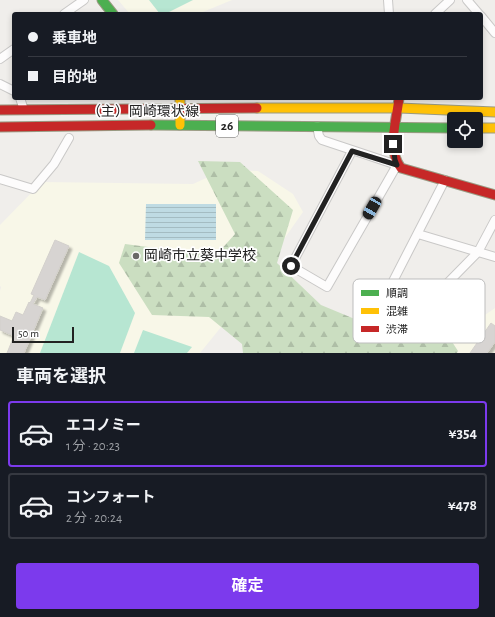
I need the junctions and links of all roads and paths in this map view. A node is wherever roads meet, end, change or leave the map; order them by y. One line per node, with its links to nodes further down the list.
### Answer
1 (84, 0): 6 (street)
2 (102, 0): 7 (main road)
3 (388, 0): 8 (street)
4 (450, 0): 9 (street)
5 (467, 0): 10 (street)
6 (67, 12)
7 (111, 12)
8 (389, 12)
9 (437, 12)
10 (477, 12)
11 (483, 19): 12 (street)
12 (495, 33)
13 (12, 50): 14 (street)
14 (0, 59)
15 (0, 84): 16 (street)
16 (12, 90)
17 (21, 100): 23 (street)
18 (180, 100): 20 (main road)
19 (399, 100): 21 (main road)
20 (180, 108): 21 (main road, （主）岡崎環状線 / 26); 23 (main road, （主）岡崎環状線 / 26); 25 (main road)
21 (398, 108): 24 (main road, （主）岡崎環状線 / 26); 28 (main road)
22 (0, 110): 23 (main road, （主）岡崎環状線 / 26)
23 (24, 110)
24 (495, 112)
25 (180, 125): 26 (main road, （主）岡崎環状線 / 26); 27 (main road, （主）岡崎環状線 / 26)
26 (317, 126): 28 (main road, （主）岡崎環状線 / 26); 33 (street)
27 (0, 127)
28 (395, 127): 29 (main road, （主）岡崎環状線 / 26); 34 (main road)
29 (447, 128)
30 (483, 128): 31 (main road)
31 (495, 128)
32 (69, 138): 35 (street)
33 (352, 151): 34 (street); 34 (street)
34 (397, 165): 36 (main road)
35 (0, 179)
36 (445, 180): 37 (main road); 39 (street)
37 (495, 195)
38 (495, 220): 40 (street)
39 (418, 234): 40 (street); 42 (street)
40 (478, 252): 41 (street); 43 (street)
41 (495, 257)
42 (394, 279)
43 (451, 279)

